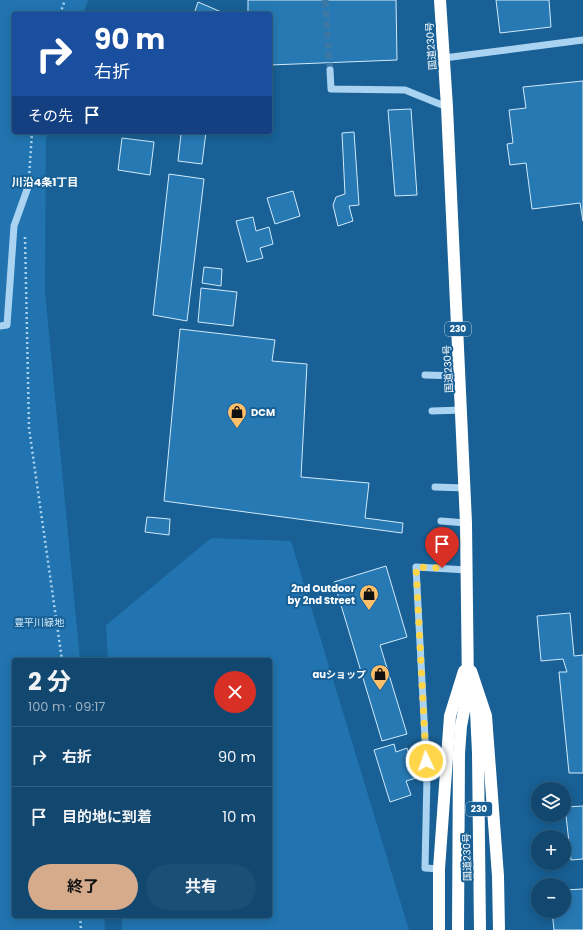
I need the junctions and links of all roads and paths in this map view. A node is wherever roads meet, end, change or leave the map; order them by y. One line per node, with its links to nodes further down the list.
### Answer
1 (65, 0): 3 (path)
2 (440, 0): 5 (highway, 国道230号 / 230)
3 (61, 12)
4 (583, 40): 5 (street)
5 (444, 58): 7 (highway, 国道230号 / 230)
6 (330, 70): 7 (street)
7 (447, 107): 13 (highway, 国道230号 / 230)
8 (32, 134): 9 (path)
9 (28, 187): 11 (street)
10 (25, 232): 21 (path)
11 (0, 326)
12 (425, 375): 13 (street)
13 (460, 376): 14 (highway, 国道230号 / 230)
14 (462, 410): 15 (street); 17 (highway, 国道230号 / 230)
15 (432, 411)
16 (435, 487): 17 (street)
17 (465, 488): 19 (highway, 国道230号 / 230)
18 (441, 521): 19 (street)
19 (466, 523): 20 (highway, 国道230号 / 230)
20 (467, 570): 22 (highway, 国道230号 / 230); 24 (street)
21 (62, 658)
22 (467, 659): 23 (highway, 国道230号 / 230); 24 (highway); 30 (highway)
23 (468, 690): 28 (highway, 国道230号 / 230); 29 (highway, 国道230号 / 230)
24 (439, 869): 27 (highway)
25 (80, 918): 26 (path)
26 (81, 930)
27 (439, 930)
28 (458, 930)
29 (480, 930)
30 (499, 930)

